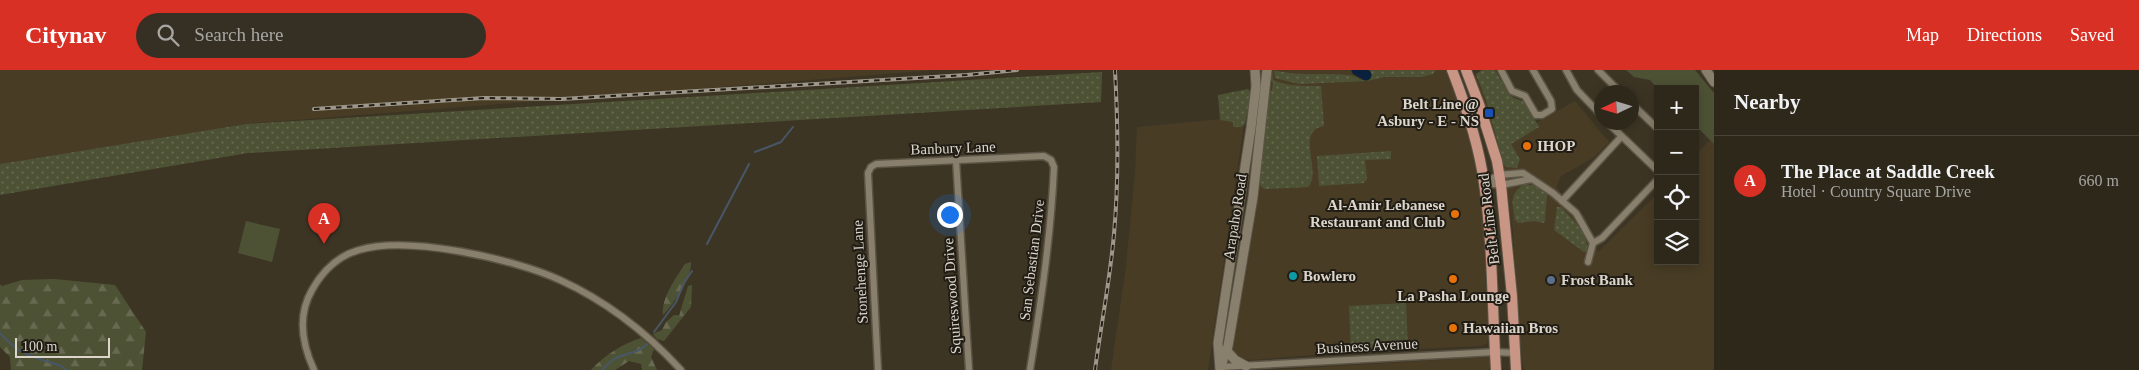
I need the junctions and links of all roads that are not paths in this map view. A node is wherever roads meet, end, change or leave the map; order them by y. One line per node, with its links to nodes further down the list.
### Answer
1 (1255, 70): 32 (main road, Arapaho Road)
2 (1267, 70): 28 (main road, Arapaho Road)
3 (1452, 70): 23 (main road, Belt Line Road)
4 (1466, 70): 22 (main road, Belt Line Road)
5 (1501, 70): 6 (street)
6 (1533, 70)
7 (1566, 70): 12 (street)
8 (1598, 70): 11 (street)
9 (1706, 70): 10 (main road)
10 (1714, 82)
11 (1613, 85)
12 (1594, 108)
13 (1639, 111): 14 (street)
14 (1654, 125)
15 (1614, 130): 16 (street)
16 (1621, 137): 19 (street); 25 (street)
17 (1044, 156): 18 (street, Banbury Lane); 37 (street, San Sebastian Drive)
18 (956, 160): 20 (street, Banbury Lane); 36 (street, Squireswood Drive)
19 (1654, 167)
20 (868, 173): 35 (street, Stonehenge Lane)
21 (1532, 179): 22 (street); 22 (street); 25 (street)
22 (1500, 180): 23 (street); 30 (main road, Belt Line Road)
23 (1484, 183): 29 (main road, Belt Line Road)
24 (1654, 184): 26 (street)
25 (1562, 201): 26 (street)
26 (1592, 243): 27 (street)
27 (1588, 262)
28 (1226, 350): 31 (main road); 32 (main road, Arapaho Road)
29 (1495, 352): 30 (street, Business Avenue); 31 (street, Business Avenue); 38 (main road, Belt Line Road)
30 (1516, 353): 39 (main road, Belt Line Road)
31 (1246, 366): 32 (street, Business Avenue)
32 (1220, 368)
33 (314, 370): 34 (street)
34 (681, 370)
35 (878, 370)
36 (969, 370)
37 (1030, 370)
38 (1496, 370)
39 (1516, 370)

